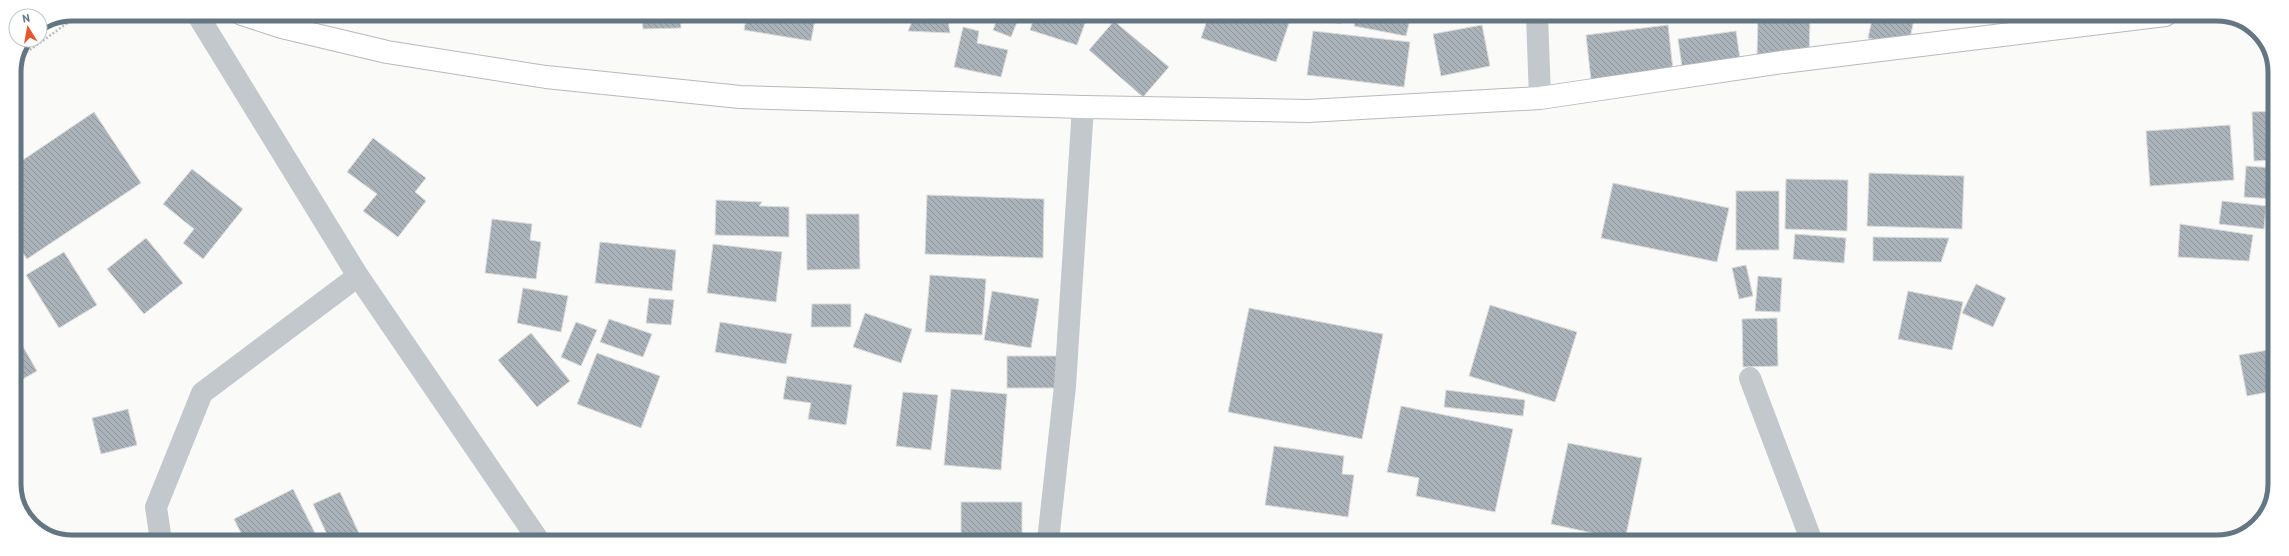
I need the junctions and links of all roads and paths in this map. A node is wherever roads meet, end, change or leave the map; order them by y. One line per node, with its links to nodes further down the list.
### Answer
1 (70, 21): 6 (path)
2 (201, 21): 9 (street)
3 (264, 21): 8 (main road)
4 (1537, 21): 7 (street)
5 (2116, 21): 7 (main road)
6 (25, 54)
7 (1540, 98): 8 (main road)
8 (1083, 107): 13 (street)
9 (358, 276): 11 (street); 12 (street)
10 (1750, 378): 14 (street)
11 (160, 535)
12 (535, 535)
13 (1049, 535)
14 (1809, 535)

